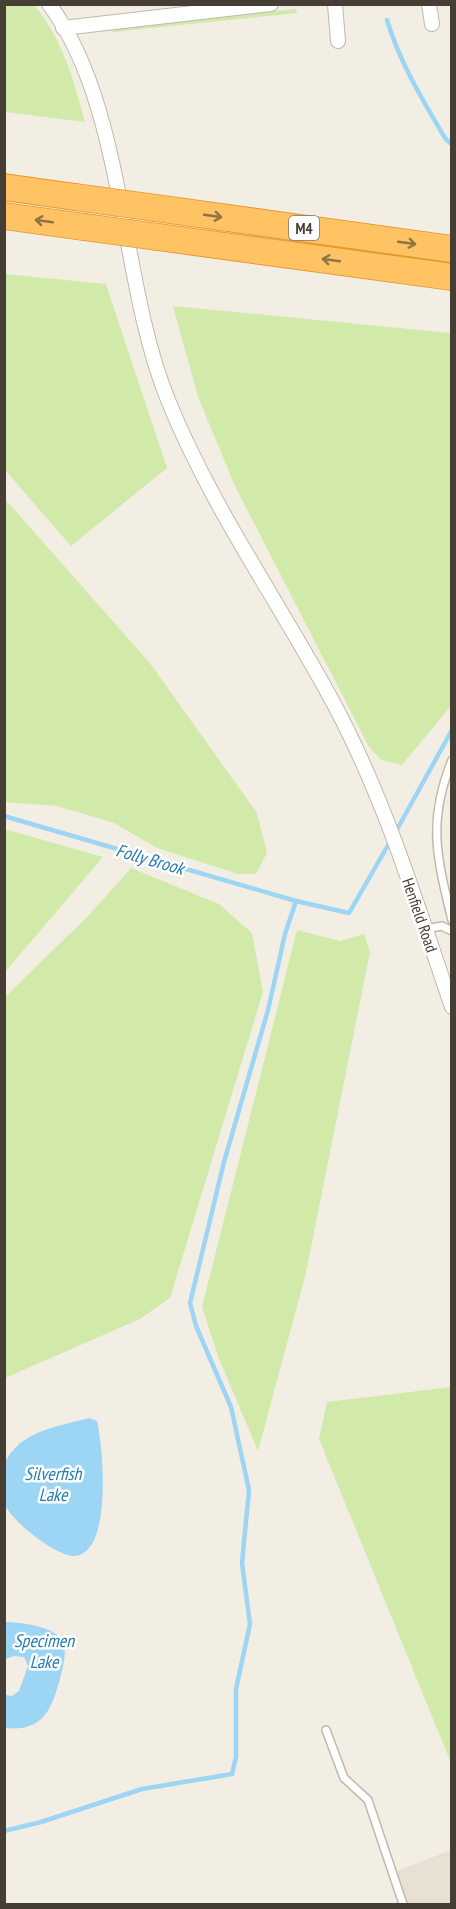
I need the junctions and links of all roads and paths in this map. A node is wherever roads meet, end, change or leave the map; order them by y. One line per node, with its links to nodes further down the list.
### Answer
1 (49, 4): 7 (street, Henfield Road)
2 (272, 4): 5 (street)
3 (335, 4): 8 (street)
4 (429, 4): 6 (street)
5 (248, 6): 7 (street)
6 (432, 24)
7 (63, 28): 15 (street, Henfield Road)
8 (338, 41)
9 (4, 187): 11 (highway, M4, one-way to 11, bridge)
10 (4, 216): 12 (highway, M4, one-way to 10, bridge)
11 (452, 249)
12 (452, 277)
13 (452, 760): 14 (lane)
14 (452, 921)
15 (425, 929): 16 (lane); 17 (street, Henfield Road)
16 (452, 931)
17 (452, 1007)
18 (326, 1730): 19 (lane)
19 (403, 1905)

